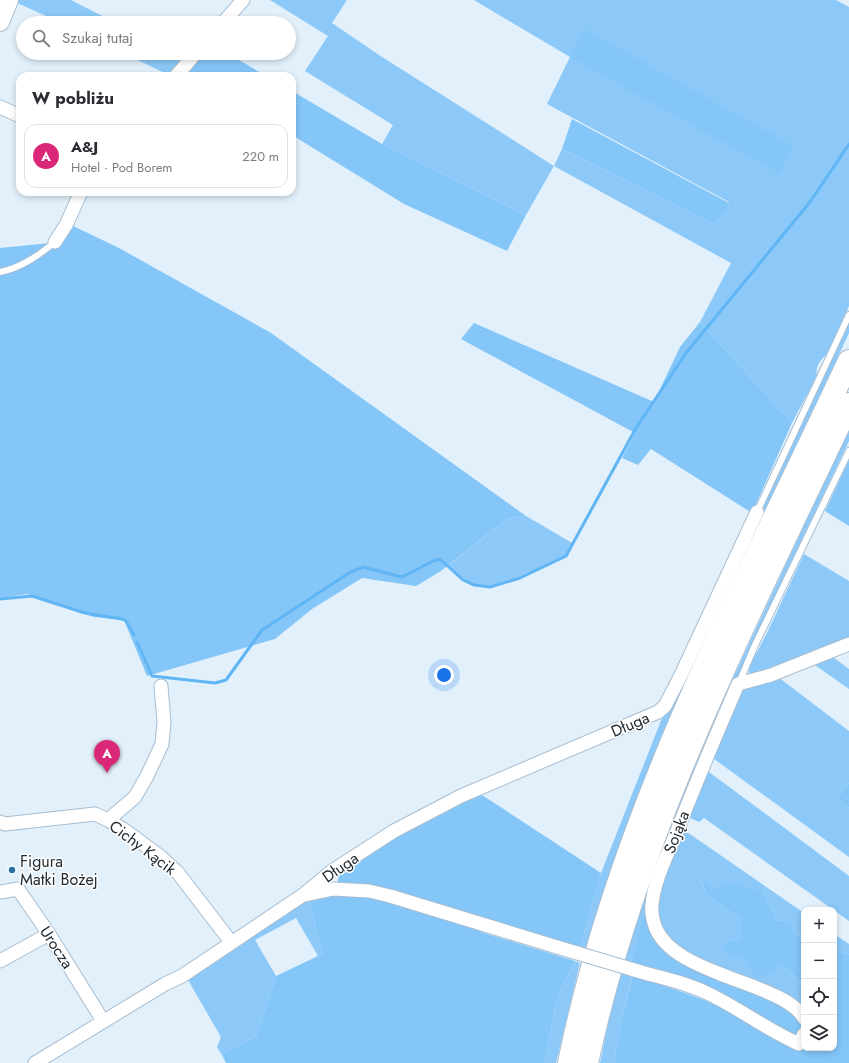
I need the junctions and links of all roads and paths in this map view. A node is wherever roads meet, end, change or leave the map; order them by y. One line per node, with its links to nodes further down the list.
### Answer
1 (9, 0): 4 (main road)
2 (243, 0): 3 (street)
3 (229, 16)
4 (0, 22)
5 (190, 60): 6 (street)
6 (179, 72)
7 (0, 106): 8 (street)
8 (16, 114)
9 (79, 196): 10 (street)
10 (55, 242): 11 (lane)
11 (0, 272)
12 (849, 315): 16 (lane)
13 (849, 362): 33 (highway)
14 (849, 404): 34 (highway)
15 (849, 451): 18 (lane)
16 (757, 512): 22 (street, Długa)
17 (849, 644): 18 (street)
18 (738, 684): 29 (street, Sojąka)
19 (161, 686): 20 (street)
20 (108, 820): 21 (street, Cichy Kącik); 27 (street, Cichy Kącik)
21 (0, 822)
22 (332, 871): 23 (street); 25 (street, Długa)
23 (333, 889): 25 (street); 31 (street, bridge)
24 (0, 892): 26 (street, Urocza)
25 (303, 895): 27 (street, Długa)
26 (49, 934): 28 (street); 30 (street, Urocza)
27 (231, 942): 30 (street, Długa)
28 (0, 961)
29 (802, 1015)
30 (103, 1022): 32 (street, Długa)
31 (801, 1040)
32 (35, 1063)
33 (569, 1063)
34 (587, 1063)

